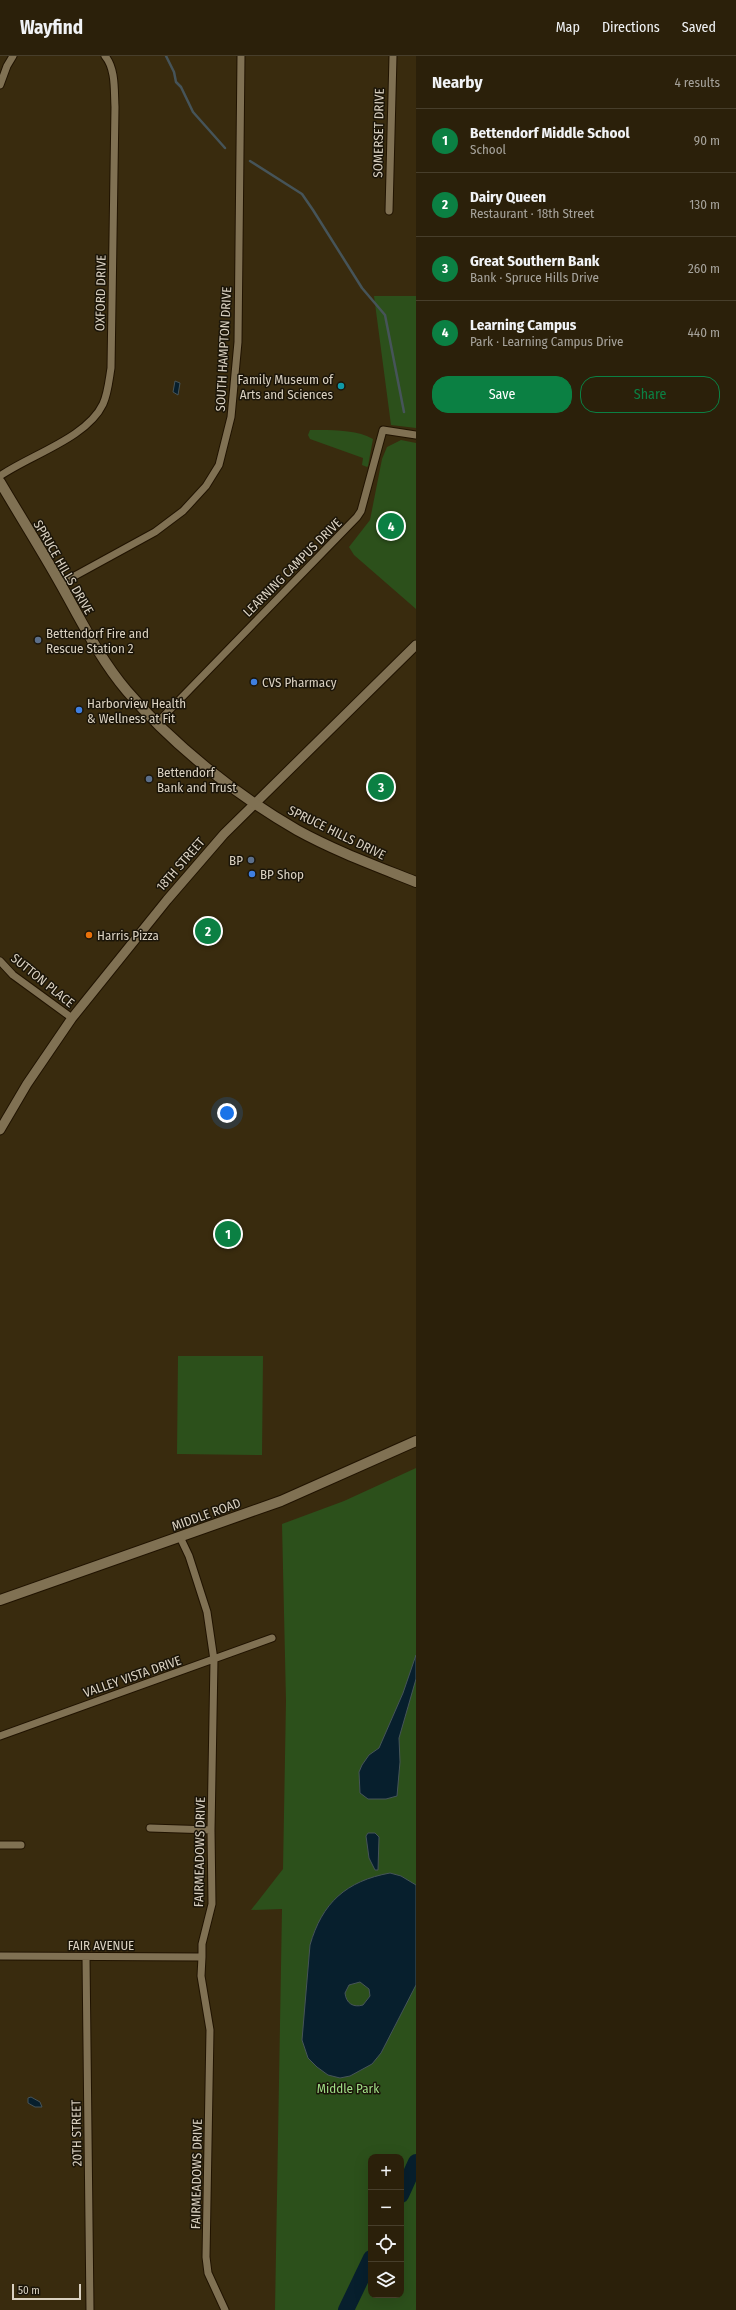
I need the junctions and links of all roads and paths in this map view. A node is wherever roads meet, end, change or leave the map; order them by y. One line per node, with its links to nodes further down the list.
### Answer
1 (13, 56): 5 (street)
2 (105, 56): 8 (street, OXFORD DRIVE)
3 (241, 56): 10 (street, SOUTH HAMPTON DRIVE)
4 (393, 56): 6 (street, SOMERSET DRIVE)
5 (0, 85)
6 (390, 210)
7 (416, 435): 12 (street, LEARNING CAMPUS DRIVE)
8 (0, 476)
9 (0, 482): 10 (main road, SPRUCE HILLS DRIVE)
10 (60, 584): 12 (main road, SPRUCE HILLS DRIVE)
11 (416, 645): 13 (street, 18TH STREET)
12 (157, 723): 13 (main road, SPRUCE HILLS DRIVE)
13 (255, 803): 14 (main road, SPRUCE HILLS DRIVE); 16 (street, 18TH STREET)
14 (416, 882)
15 (0, 961): 16 (street, SUTTON PLACE)
16 (72, 1018): 17 (street, 18TH STREET)
17 (0, 1130)
18 (416, 1441): 19 (main road, MIDDLE ROAD)
19 (180, 1538): 20 (main road, MIDDLE ROAD); 22 (street, FAIRMEADOWS DRIVE)
20 (0, 1600)
21 (272, 1638): 22 (street, VALLEY VISTA DRIVE)
22 (214, 1660): 23 (street, VALLEY VISTA DRIVE); 25 (street, FAIRMEADOWS DRIVE)
23 (0, 1736)
24 (150, 1828): 25 (street)
25 (211, 1830): 30 (street, FAIRMEADOWS DRIVE)
26 (0, 1845): 27 (street)
27 (22, 1845)
28 (0, 1956): 29 (street, FAIR AVENUE)
29 (86, 1957): 30 (street, FAIR AVENUE); 31 (street, 20TH STREET)
30 (202, 1957): 32 (street, FAIRMEADOWS DRIVE)
31 (90, 2310)
32 (225, 2310)

